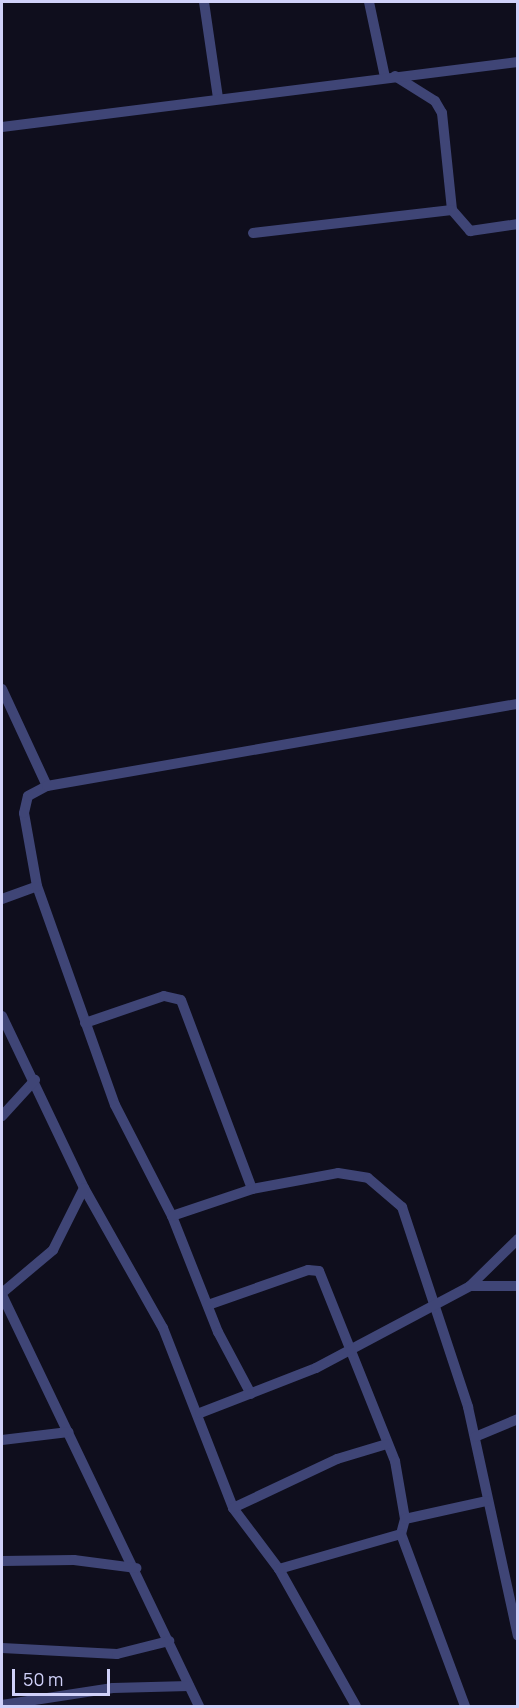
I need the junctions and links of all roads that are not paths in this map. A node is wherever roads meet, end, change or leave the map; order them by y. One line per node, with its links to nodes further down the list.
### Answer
1 (204, 2): 5 (street)
2 (369, 2): 4 (street)
3 (518, 62): 4 (street)
4 (390, 77): 5 (street); 7 (street)
5 (218, 98): 6 (street)
6 (2, 127)
7 (452, 210): 8 (street); 9 (street)
8 (518, 224)
9 (253, 233)
10 (2, 689): 12 (street)
11 (518, 704): 12 (street)
12 (47, 786): 13 (street)
13 (37, 886): 14 (street); 16 (street)
14 (2, 899)
15 (2, 1016): 17 (street)
16 (85, 1023): 20 (street); 21 (street)
17 (34, 1080): 18 (street); 19 (street)
18 (2, 1116)
19 (84, 1188): 25 (street); 30 (street)
20 (252, 1189): 21 (street); 27 (street)
21 (172, 1216): 26 (street)
22 (518, 1239): 23 (street)
23 (470, 1286): 24 (street); 27 (street)
24 (518, 1286)
25 (2, 1294): 32 (street)
26 (208, 1305): 28 (street); 29 (street)
27 (433, 1305): 28 (street); 33 (street)
28 (350, 1351): 29 (street); 35 (street)
29 (251, 1394): 30 (street)
30 (200, 1413): 37 (street)
31 (518, 1419): 33 (street)
32 (69, 1432): 34 (street); 41 (street)
33 (475, 1437): 36 (street)
34 (2, 1440)
35 (387, 1444): 37 (street); 38 (street)
36 (487, 1501): 38 (street); 43 (street)
37 (233, 1508): 42 (street)
38 (405, 1519): 39 (street)
39 (401, 1534): 42 (street); 50 (street)
40 (2, 1561): 41 (street)
41 (136, 1568): 44 (street)
42 (279, 1569): 49 (street)
43 (518, 1636)
44 (169, 1641): 45 (street); 46 (street)
45 (2, 1648)
46 (189, 1686): 47 (street); 48 (street)
47 (2, 1705)
48 (199, 1707)
49 (356, 1707)
50 (465, 1707)

